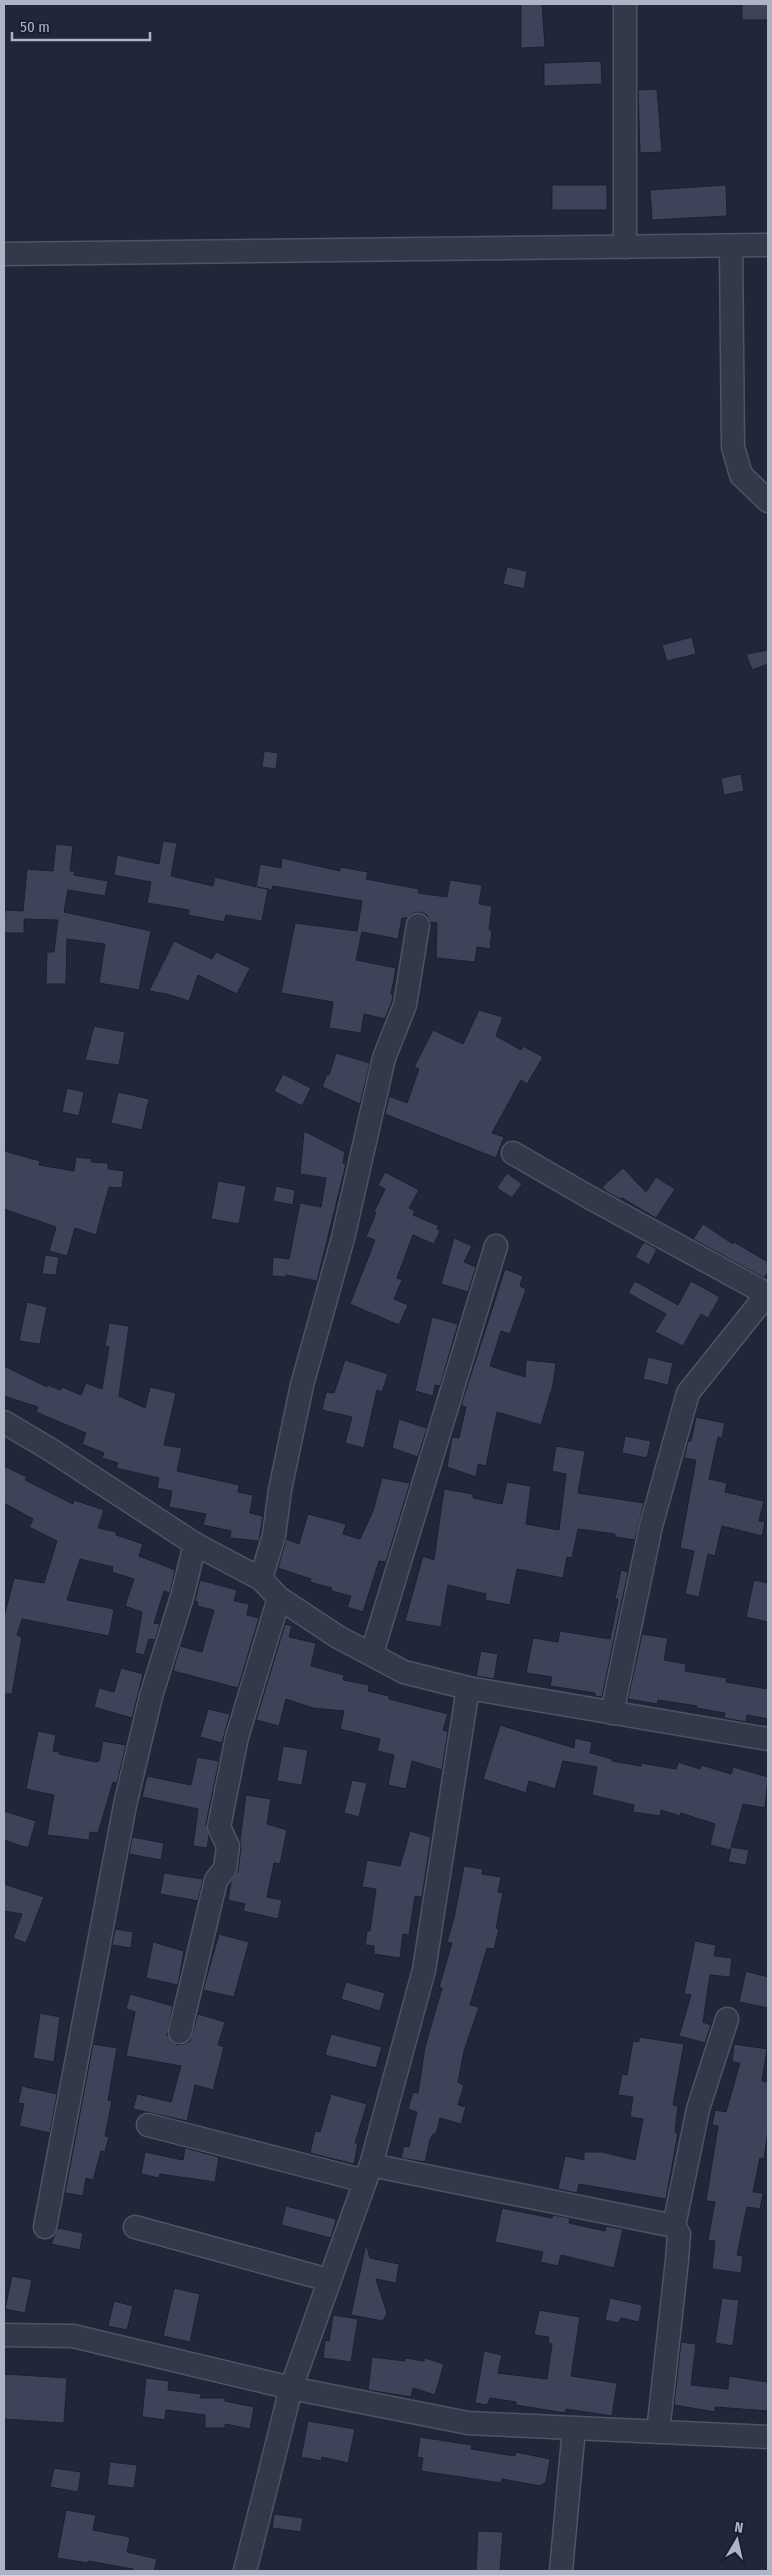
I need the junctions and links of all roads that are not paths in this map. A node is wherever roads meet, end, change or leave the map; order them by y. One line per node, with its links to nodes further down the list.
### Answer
1 (625, 4): 4 (street)
2 (768, 245): 3 (street)
3 (731, 246): 4 (street); 6 (street)
4 (626, 247): 5 (street)
5 (4, 254)
6 (768, 501)
7 (418, 925): 13 (street)
8 (513, 1153): 10 (street)
9 (496, 1246): 15 (street)
10 (768, 1293): 17 (street)
11 (4, 1422): 12 (street)
12 (195, 1544): 13 (street); 24 (street)
13 (261, 1579): 14 (street)
14 (278, 1598): 15 (street); 20 (street)
15 (372, 1654): 16 (street)
16 (468, 1688): 17 (street); 22 (street)
17 (612, 1713): 18 (street)
18 (768, 1739)
19 (727, 2019): 23 (street)
20 (180, 2032)
21 (148, 2125): 22 (street)
22 (368, 2173): 23 (street); 26 (street)
23 (674, 2226): 30 (street)
24 (45, 2227)
25 (135, 2227): 26 (street)
26 (329, 2280): 28 (street)
27 (4, 2336): 28 (street)
28 (291, 2388): 29 (street); 32 (street)
29 (574, 2428): 30 (street); 33 (street)
30 (658, 2432): 31 (street)
31 (768, 2437)
32 (245, 2571)
33 (561, 2571)

